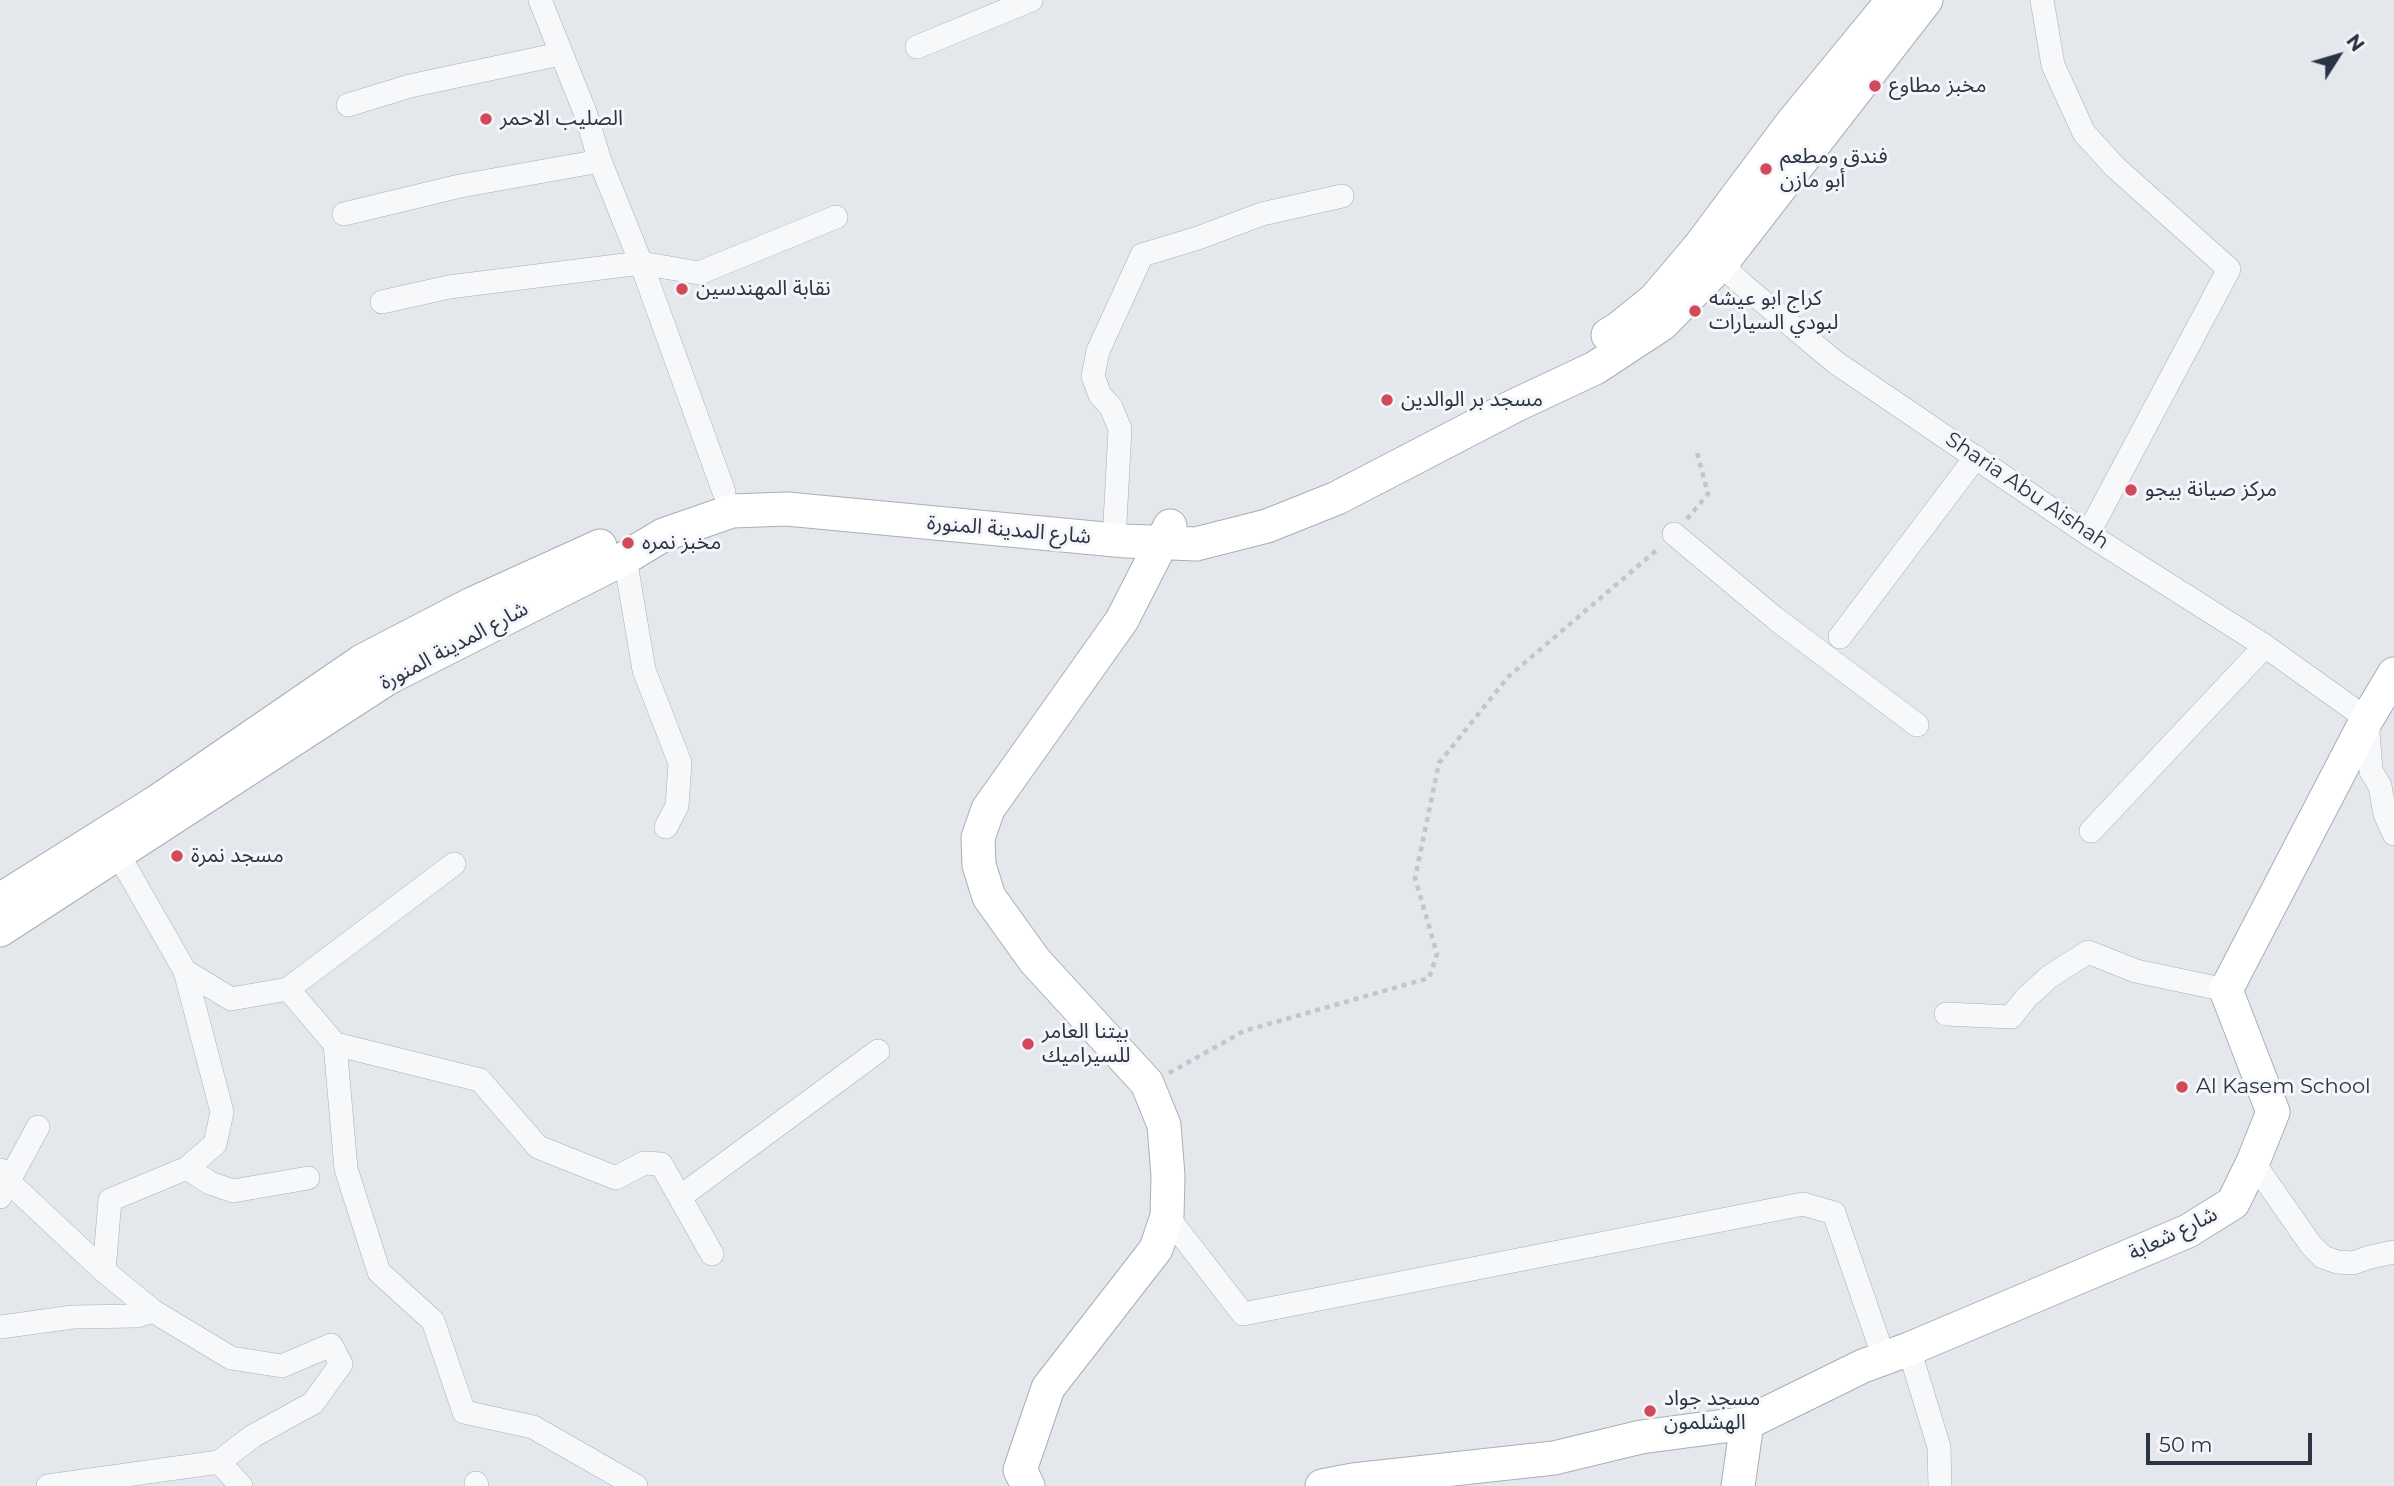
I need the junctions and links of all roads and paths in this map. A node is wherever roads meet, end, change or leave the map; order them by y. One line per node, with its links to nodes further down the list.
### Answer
1 (540, 0): 7 (street)
2 (1031, 0): 6 (street)
3 (1893, 0): 13 (street, شارع المدينة المنورة)
4 (1926, 0): 13 (street, شارع المدينة المنورة)
5 (2042, 0): 22 (street)
6 (917, 47)
7 (560, 54): 8 (street); 9 (street)
8 (348, 105)
9 (600, 161): 11 (street); 14 (street)
10 (1342, 196): 19 (street)
11 (344, 214)
12 (836, 217): 14 (street)
13 (1711, 255): 17 (street, Sharia Abu Aishah); 20 (street, شارع المدينة المنورة)
14 (641, 263): 15 (street); 18 (street)
15 (382, 302)
16 (1697, 452): 21 (path)
17 (1976, 457): 22 (street, Sharia Abu Aishah); 24 (street)
18 (724, 492): 19 (street, شارع المدينة المنورة); 34 (street, شارع المدينة المنورة)
19 (1115, 522): 20 (street, شارع المدينة المنورة)
20 (1167, 532): 23 (street, شارع المدينة المنورة); 42 (street)
21 (1674, 534): 28 (street); 42 (path)
22 (2088, 534): 25 (street, Sharia Abu Aishah)
23 (625, 558): 29 (street); 32 (street, شارع المدينة المنورة)
24 (1840, 636)
25 (2265, 646): 27 (street, Sharia Abu Aishah); 30 (street)
26 (2394, 674): 27 (street)
27 (2367, 719): 31 (street); 38 (street)
28 (1917, 725)
29 (666, 827)
30 (2091, 831)
31 (2394, 834)
32 (118, 854): 35 (street, شارع المدينة المنورة); 36 (street)
33 (454, 864): 37 (street)
34 (0, 900)
35 (0, 930)
36 (186, 971): 37 (street); 45 (street)
37 (288, 989): 40 (street)
38 (2225, 990): 39 (street); 44 (street, شارع شعابة)
39 (1946, 1014)
40 (335, 1044): 48 (street); 61 (street)
41 (878, 1051): 48 (street)
42 (1147, 1083): 49 (street)
43 (38, 1127): 47 (street)
44 (2253, 1162): 50 (street); 55 (street, شارع شعابة)
45 (187, 1168): 46 (street); 52 (street)
46 (308, 1178)
47 (3, 1183): 52 (street)
48 (680, 1197): 51 (street)
49 (1167, 1216): 55 (street); 58 (street)
50 (2394, 1252)
51 (712, 1254)
52 (104, 1271): 53 (street)
53 (153, 1311): 54 (street); 57 (street)
54 (0, 1327)
55 (1897, 1354): 56 (street, شارع شعابة); 64 (street)
56 (1747, 1423): 62 (street, شارع شعابة); 63 (street)
57 (219, 1462): 59 (street); 60 (street)
58 (1018, 1480)
59 (48, 1486)
60 (241, 1486)
61 (636, 1486)
62 (1322, 1486)
63 (1738, 1486)
64 (1940, 1486)

